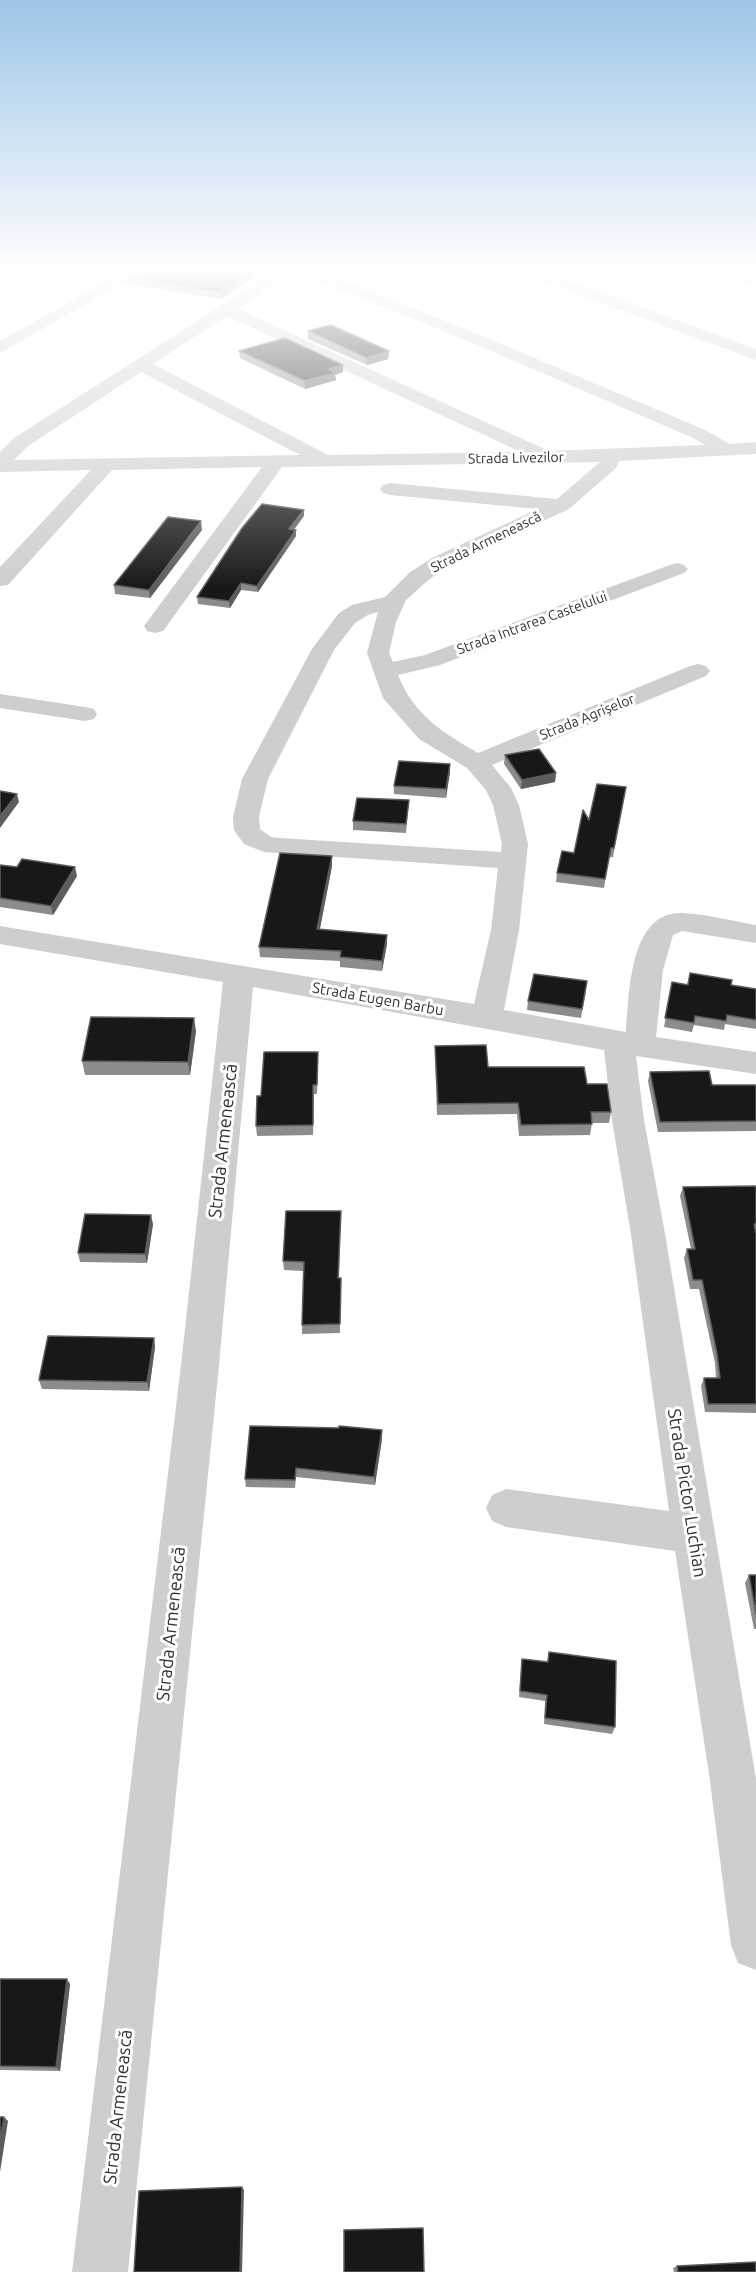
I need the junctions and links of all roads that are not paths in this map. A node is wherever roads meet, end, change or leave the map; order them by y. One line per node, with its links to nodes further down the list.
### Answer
1 (124, 376): 6 (street)
2 (162, 376): 11 (street)
3 (370, 376): 10 (street)
4 (563, 376): 8 (street)
5 (0, 438): 6 (street)
6 (21, 442): 13 (street)
7 (756, 448): 8 (street, Strada Livezilor)
8 (725, 449): 9 (street, Strada Livezilor)
9 (612, 456): 10 (street, Strada Livezilor); 16 (street, Strada Armenească)
10 (549, 458): 11 (street, Strada Livezilor)
11 (327, 462): 12 (street, Strada Livezilor)
12 (276, 463): 14 (street, Strada Livezilor); 20 (street)
13 (0, 465): 14 (street, Strada Livezilor)
14 (106, 465): 18 (street)
15 (390, 489): 16 (street)
16 (562, 505): 19 (street, Strada Armenească)
17 (677, 569): 21 (street, Strada Intrarea Castelului)
18 (0, 580)
19 (393, 602): 21 (street, Strada Armenească); 21 (street)
20 (155, 626)
21 (357, 655): 25 (street); 26 (street)
22 (698, 671): 25 (street, Strada Agrișelor)
23 (0, 701): 24 (street)
24 (85, 714)
25 (476, 763): 26 (street)
26 (513, 861): 30 (street)
27 (756, 934): 31 (street, Strada Pictor Luchian)
28 (0, 935): 29 (street, Strada Eugen Barbu)
29 (239, 976): 30 (street, Strada Eugen Barbu); 36 (street, Strada Armenească)
30 (487, 1017): 31 (street, Strada Eugen Barbu)
31 (629, 1044): 32 (street, Strada Eugen Barbu); 34 (street, Strada Pictor Luchian)
32 (756, 1063)
33 (506, 1508): 34 (street)
34 (694, 1534): 35 (street, Strada Pictor Luchian)
35 (756, 1945)
36 (100, 2272)

